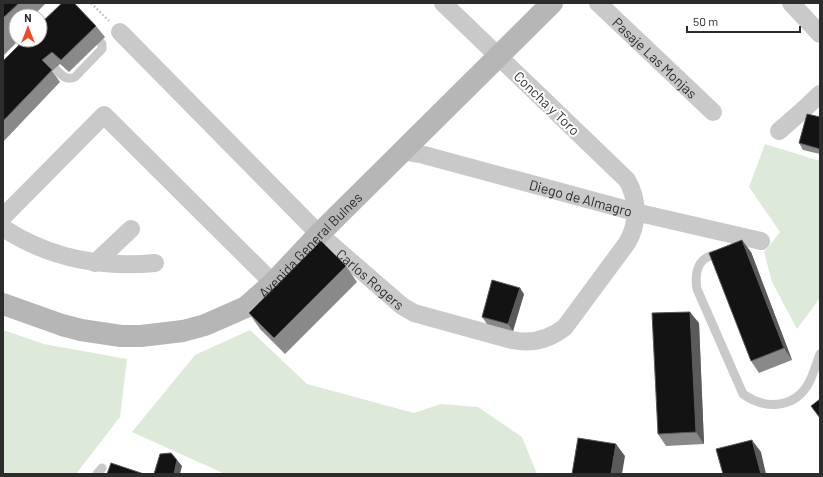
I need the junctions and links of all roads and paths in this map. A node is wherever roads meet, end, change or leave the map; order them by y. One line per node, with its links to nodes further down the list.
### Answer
1 (91, 3): 7 (path)
2 (443, 3): 9 (street, Concha y Toro)
3 (552, 3): 9 (street, Avenida General Bulnes)
4 (598, 3): 12 (street, Pasaje Las Monjas)
5 (790, 3): 8 (street)
6 (87, 29): 10 (lane)
7 (120, 32): 20 (street, Carlos Rogers)
8 (820, 34)
9 (498, 56): 15 (street, Avenida General Bulnes); 16 (street, Concha y Toro)
10 (55, 68)
11 (820, 94): 13 (street)
12 (713, 112)
13 (812, 113): 14 (street)
14 (779, 131)
15 (402, 151): 16 (street, Diego de Almagro); 20 (street, Avenida General Bulnes)
16 (635, 212): 20 (street, Carlos Rogers); 21 (street, Diego de Almagro)
17 (3, 217): 24 (street)
18 (3, 228): 22 (street)
19 (131, 229): 22 (street)
20 (319, 234): 24 (street, Avenida General Bulnes)
21 (745, 244): 26 (lane)
22 (95, 263): 23 (street)
23 (155, 263)
24 (273, 283): 25 (street, Avenida General Bulnes)
25 (3, 304)
26 (820, 354)

